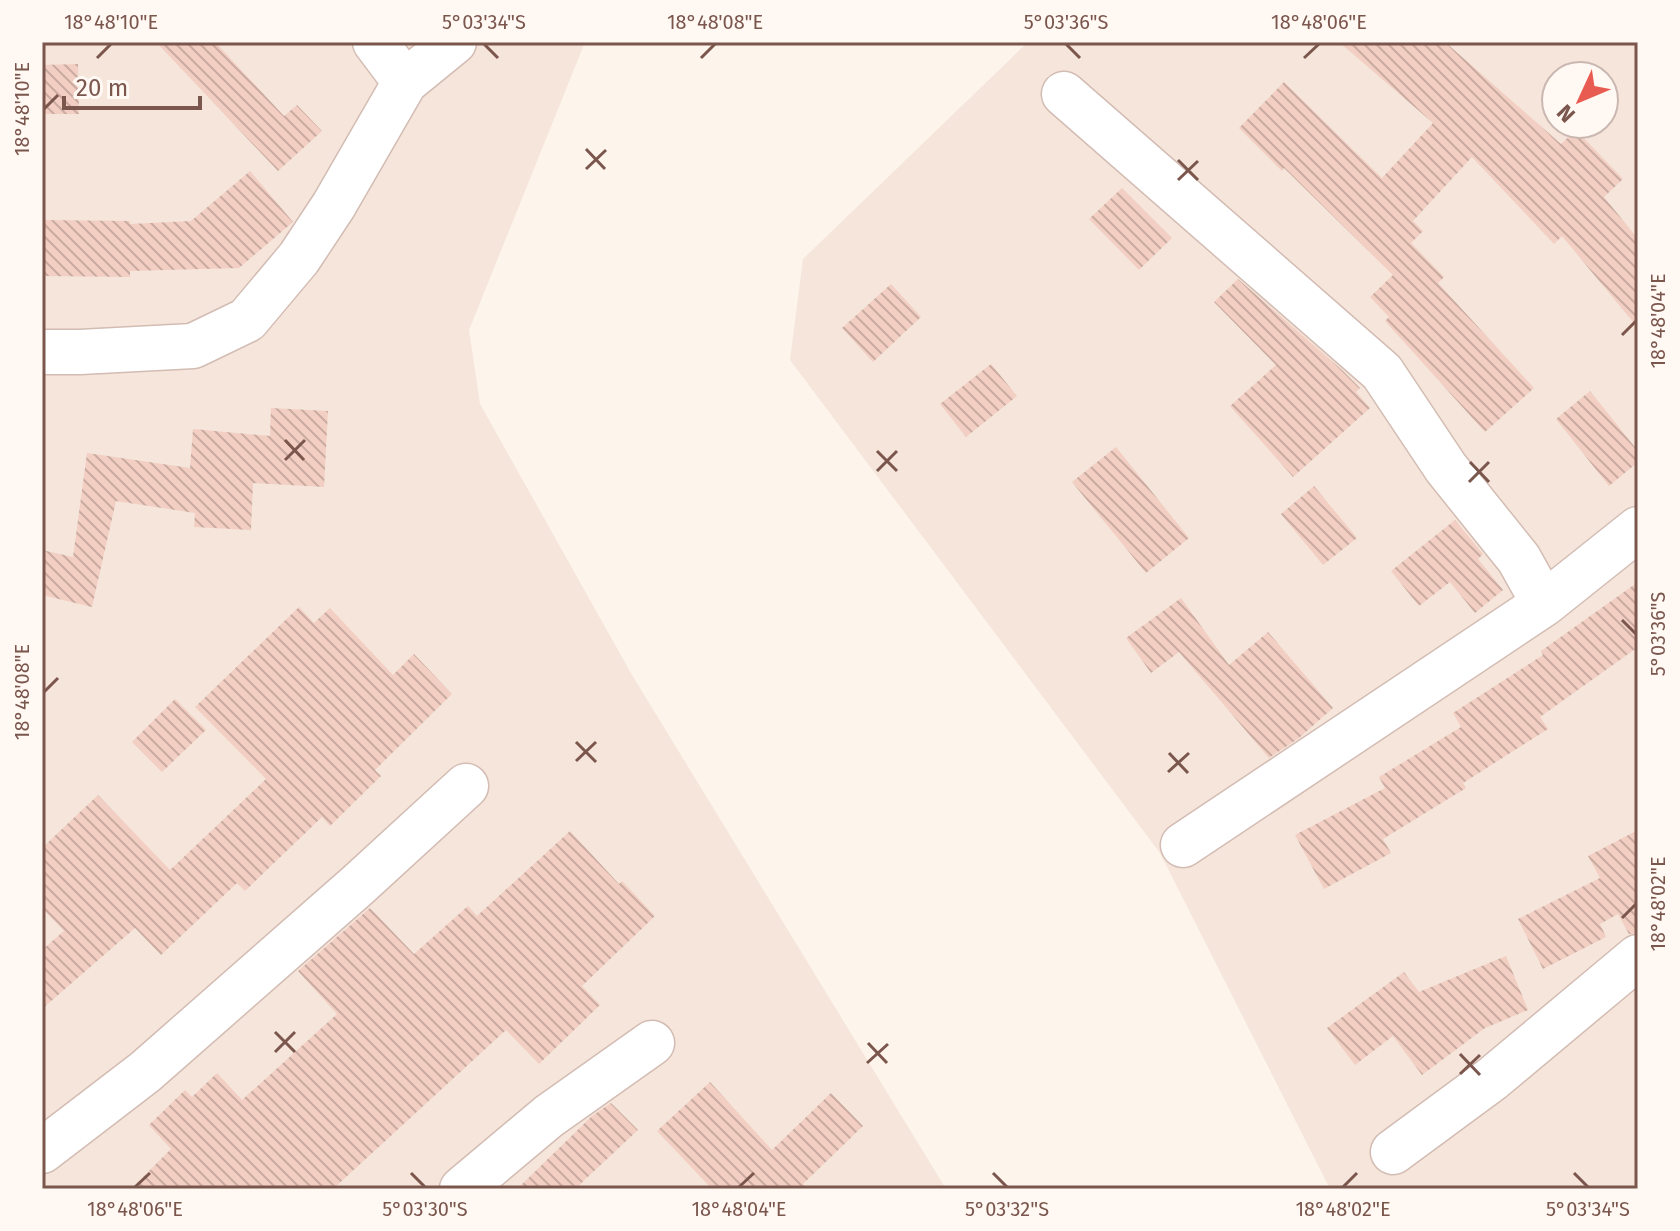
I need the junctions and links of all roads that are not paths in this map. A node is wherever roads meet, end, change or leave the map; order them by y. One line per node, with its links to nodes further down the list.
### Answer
1 (375, 42): 3 (street)
2 (454, 42): 3 (street)
3 (405, 82): 5 (street)
4 (1064, 94): 7 (street)
5 (42, 352)
6 (1638, 529): 7 (street)
7 (1544, 604): 9 (street)
8 (466, 786): 12 (street)
9 (1183, 845)
10 (1636, 963): 13 (street)
11 (652, 1043): 14 (street)
12 (42, 1151)
13 (1393, 1152)
14 (462, 1189)

